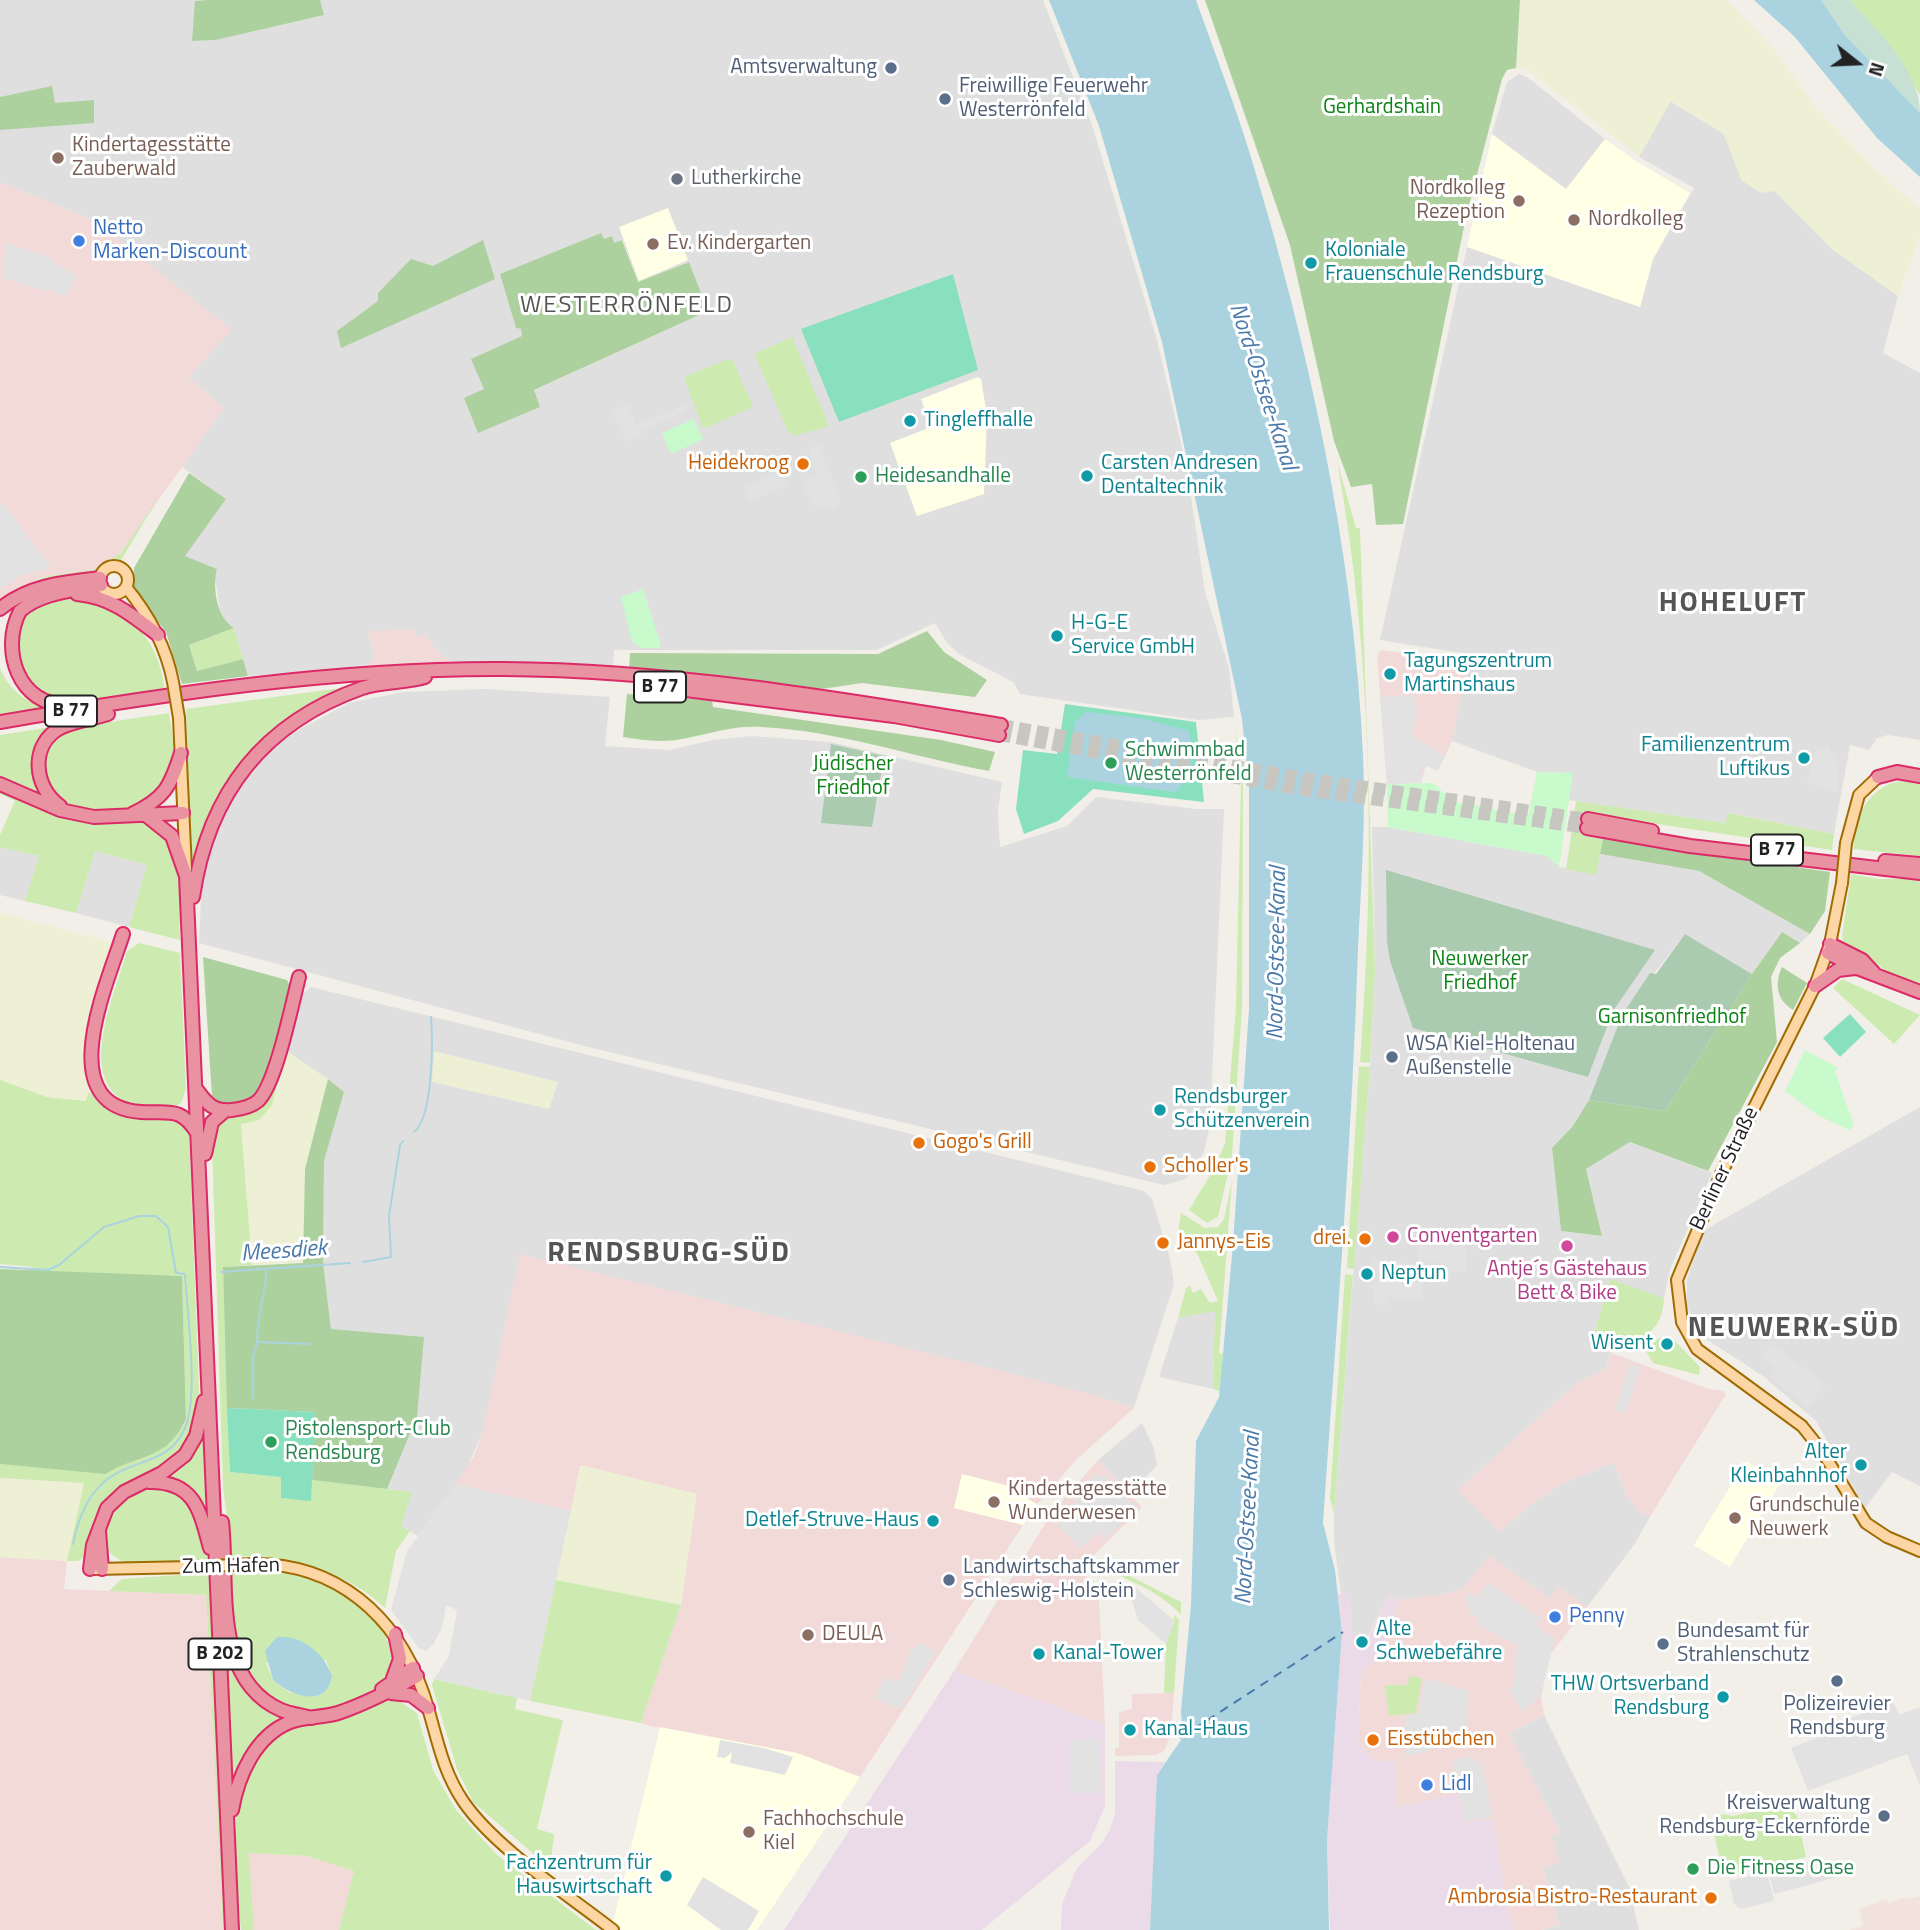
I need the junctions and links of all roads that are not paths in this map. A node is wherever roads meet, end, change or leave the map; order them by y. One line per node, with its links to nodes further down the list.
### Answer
1 (101, 581): 2 (main road, B 202); 2 (main road, B 202); 3 (highway); 4 (highway)
2 (123, 590): 5 (main road, B 202)
3 (66, 593): 5 (highway); 7 (highway)
4 (0, 610)
5 (158, 635): 11 (main road, B 202, bridge)
6 (425, 677): 7 (highway, B 77); 8 (highway, B 77); 22 (highway)
7 (125, 704): 9 (highway, B 77)
8 (108, 714): 10 (highway, B 77); 15 (highway)
9 (0, 722)
10 (0, 730)
11 (181, 753): 16 (main road, B 202); 17 (highway)
12 (1920, 776): 13 (highway)
13 (1878, 777): 24 (main road, Berliner Straße, bridge)
14 (0, 784): 15 (highway)
15 (70, 812): 17 (highway)
16 (183, 814): 18 (highway); 21 (main road, B 202)
17 (131, 815): 18 (highway)
18 (147, 817): 21 (highway)
19 (1920, 864): 20 (highway, B 77)
20 (1920, 873)
21 (186, 876): 22 (highway, B 202)
22 (189, 929): 30 (highway, B 202)
23 (123, 934): 32 (highway)
24 (1829, 948): 25 (highway); 26 (highway); 28 (main road, Berliner Straße)
25 (1857, 968): 26 (highway); 28 (highway)
26 (1874, 973): 29 (highway)
27 (299, 977): 31 (highway)
28 (1815, 986): 38 (main road, Berliner Straße)
29 (1920, 992)
30 (197, 1090): 31 (highway); 32 (highway); 33 (highway, B 202)
31 (226, 1110): 34 (highway)
32 (174, 1112): 33 (highway)
33 (199, 1136): 34 (highway, B 202)
34 (200, 1172): 35 (highway, B 202)
35 (208, 1377): 36 (highway, B 202); 37 (highway)
36 (212, 1462): 40 (highway, B 202); 46 (highway)
37 (145, 1482): 39 (highway); 40 (highway)
38 (1920, 1551)
39 (96, 1569): 41 (main road, Zum Hafen, bridge)
40 (217, 1579): 47 (highway, B 202)
41 (395, 1634): 42 (main road, Zum Hafen); 43 (highway)
42 (415, 1672): 43 (highway); 44 (highway); 45 (main road, Zum Hafen)
43 (393, 1678): 44 (highway)
44 (377, 1696): 45 (highway); 46 (highway)
45 (428, 1708): 49 (main road, Zum Hafen)
46 (312, 1718): 47 (highway)
47 (229, 1859): 48 (highway, B 202)
48 (232, 1930)
49 (613, 1930)

